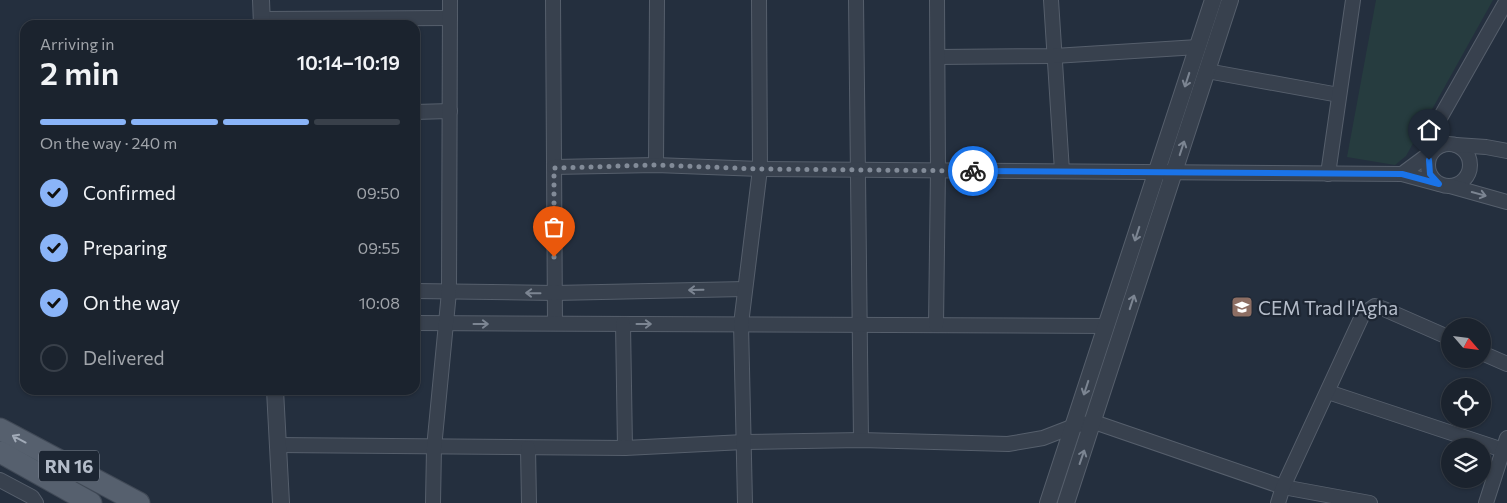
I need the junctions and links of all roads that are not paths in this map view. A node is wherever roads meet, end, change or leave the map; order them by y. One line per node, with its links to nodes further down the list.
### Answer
1 (261, 0): 14 (street)
2 (450, 0): 13 (street)
3 (553, 0): 26 (street)
4 (657, 0): 25 (street)
5 (759, 0): 27 (street)
6 (856, 0): 28 (street)
7 (937, 0): 18 (street)
8 (1051, 0): 17 (street)
9 (1213, 0): 16 (street)
10 (1230, 0): 19 (street)
11 (1353, 0): 20 (street)
12 (1507, 0): 23 (street)
13 (450, 18): 15 (street); 21 (street)
14 (262, 20)
15 (356, 20)
16 (1198, 46): 17 (street); 32 (street, one-way to 32)
17 (1054, 56): 18 (street); 30 (street)
18 (938, 58): 29 (street)
19 (1206, 71): 20 (street); 31 (street, one-way to 19)
20 (1339, 95): 33 (street)
21 (450, 111): 22 (street); 39 (street)
22 (420, 112)
23 (1445, 146): 24 (street); 34 (street); 35 (street); 35 (street)
24 (1507, 150)
25 (656, 165): 26 (street); 27 (street)
26 (554, 168): 40 (street)
27 (760, 169): 28 (street); 37 (street)
28 (857, 169): 29 (street); 46 (street)
29 (938, 170): 30 (street); 47 (street)
30 (1062, 171): 32 (street)
31 (1174, 171): 32 (street); 33 (street); 54 (street, one-way to 31)
32 (1157, 172): 48 (street, one-way to 48)
33 (1328, 174): 34 (street)
34 (1402, 174): 35 (street)
35 (1445, 185): 36 (street, one-way to 36)
36 (1507, 202)
37 (744, 289): 40 (street, one-way to 40); 45 (street)
38 (420, 291): 39 (street)
39 (450, 292): 40 (street, one-way to 39); 43 (street)
40 (554, 293): 42 (street)
41 (420, 323): 43 (street)
42 (555, 323): 43 (street, one-way to 42); 44 (street)
43 (446, 324): 61 (street)
44 (623, 324): 45 (street, one-way to 45); 63 (street)
45 (741, 324): 46 (street); 58 (street)
46 (861, 325): 47 (street); 57 (street)
47 (936, 325): 48 (street)
48 (1106, 326): 55 (street, one-way to 55)
49 (1441, 334): 52 (street)
50 (1491, 357): 51 (street)
51 (1507, 364)
52 (1328, 392): 59 (street); 66 (street)
53 (275, 395): 60 (street)
54 (1094, 422): 55 (street); 66 (street); 75 (street, one-way to 54)
55 (1074, 426): 57 (street); 74 (street)
56 (0, 429): 69 (main road, RN 16, one-way to 56)
57 (861, 440): 58 (street)
58 (744, 442): 63 (street); 73 (street)
59 (1505, 444): 78 (street)
60 (277, 445): 61 (street); 70 (street)
61 (434, 448): 62 (street); 71 (street)
62 (528, 448): 63 (street); 72 (street)
63 (626, 448)
64 (0, 452): 68 (main road, RN 16)
65 (0, 480): 67 (street)
66 (1283, 487): 76 (street); 77 (street)
67 (36, 503)
68 (91, 503)
69 (139, 503)
70 (281, 503)
71 (433, 503)
72 (529, 503)
73 (745, 503)
74 (1048, 503)
75 (1066, 503)
76 (1278, 503)
77 (1370, 503)
78 (1486, 503)

